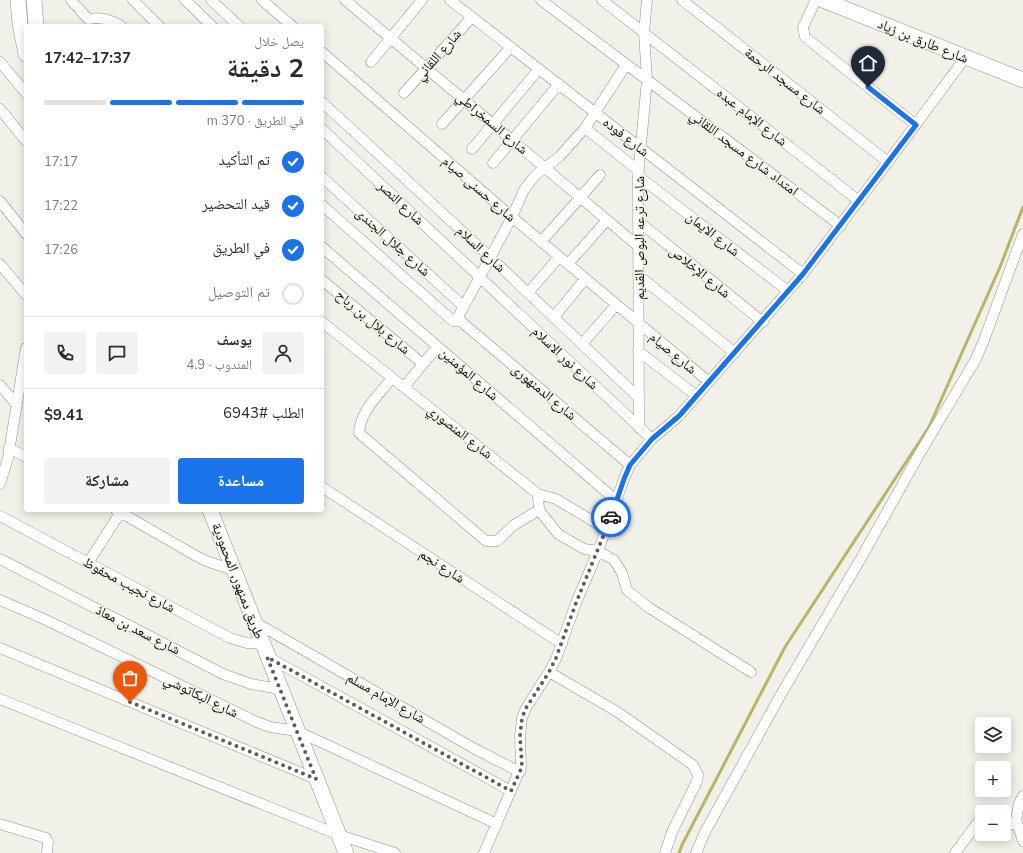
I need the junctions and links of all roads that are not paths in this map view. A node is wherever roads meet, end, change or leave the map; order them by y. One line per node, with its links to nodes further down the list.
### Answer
1 (34, 0): 19 (main road)
2 (71, 0): 18 (street)
3 (133, 0): 21 (street)
4 (185, 0): 22 (street)
5 (211, 0): 23 (street)
6 (262, 0): 24 (street)
7 (345, 0): 26 (street, شارع السمخراطي)
8 (422, 0): 26 (street)
9 (450, 0): 17 (street, شارع فوده)
10 (541, 0): 33 (street, امتداد شارع مسجد اللقاني)
11 (602, 0): 25 (street, شارع الإمام عبده)
12 (647, 0): 25 (street, شارع ترعه البوص القديم)
13 (682, 0): 54 (street, شارع مسجد الرحمة)
14 (816, 0): 47 (street)
15 (823, 0): 30 (main road, شارع طارق بن زياد)
16 (18, 1): 27 (main road)
17 (472, 17): 28 (street, شارع فوده); 34 (street, شارع اللقاني)
18 (85, 23): 20 (street)
19 (38, 24)
20 (118, 24)
21 (157, 24)
22 (210, 24)
23 (237, 24)
24 (290, 24)
25 (644, 32): 36 (street, شارع ترعه البوص القديم); 61 (street, شارع الإمام عبده)
26 (390, 38): 32 (street); 34 (street, شارع السمخراطي)
27 (24, 44)
28 (511, 47): 35 (street, شارع فوده); 41 (street)
29 (324, 54): 64 (street, شارع حسنى صيام)
30 (965, 58): 37 (main road, شارع طارق بن زياد); 47 (street)
31 (0, 62): 39 (street)
32 (371, 62)
33 (626, 64): 36 (street, امتداد شارع مسجد اللقاني); 44 (street)
34 (426, 68): 40 (street, شارع اللقاني); 41 (street, شارع السمخراطي)
35 (539, 69): 38 (street, شارع فوده); 46 (street)
36 (647, 80): 52 (street, شارع ترعه البوص القديم); 67 (street, امتداد شارع مسجد اللقاني)
37 (1023, 80)
38 (559, 84): 44 (street, شارع فوده); 51 (street)
39 (24, 91)
40 (404, 93)
41 (464, 100): 45 (street); 46 (street, شارع السمخراطي)
42 (324, 104): 73 (street, شارع السلام)
43 (0, 109): 50 (street)
44 (595, 113): 48 (street); 52 (street, شارع فوده)
45 (442, 124)
46 (493, 124): 51 (street, شارع السمخراطي); 53 (street)
47 (916, 125): 54 (street)
48 (585, 128): 56 (street); 57 (street, شارع فوده)
49 (324, 131): 79 (street, شارع النصر)
50 (24, 139)
51 (512, 140): 55 (street); 56 (street, شارع السمخراطي)
52 (641, 148): 57 (street, شارع ترعه البوص القديم); 77 (street, شارع فوده)
53 (472, 149)
54 (888, 162): 61 (street)
55 (493, 163)
56 (545, 167): 60 (street, شارع السمخراطي); 64 (street)
57 (639, 173): 66 (street, شارع ترعه البوص القديم); 82 (street, شارع الايمان)
58 (600, 175): 60 (street)
59 (324, 179): 86 (street, شارع جلال الجندى)
60 (580, 197): 65 (street, شارع السمخراطي); 70 (street)
61 (859, 201): 67 (street)
62 (0, 202): 68 (street)
63 (324, 207): 88 (street, شارع الدمنهورى)
64 (512, 217): 70 (street, شارع حسنى صيام); 73 (street)
65 (607, 220): 71 (street, شارع السمخراطي); 76 (street)
66 (638, 221): 71 (street, شارع ترعه البوص القديم); 89 (street, شارع الإخلاص)
67 (841, 226): 77 (street)
68 (24, 232)
69 (1023, 234): 151 (street)
70 (541, 242): 74 (street, شارع حسنى صيام)
71 (638, 246): 78 (street, شارع ترعه البوص القديم)
72 (324, 249): 93 (street, شارع المؤمنين)
73 (490, 257): 79 (street); 84 (street, شارع السلام)
74 (559, 257): 76 (street, شارع حسنى صيام); 84 (street)
75 (0, 264): 83 (street)
76 (568, 264): 80 (street, شارع حسنى صيام)
77 (803, 274): 82 (street)
78 (638, 276): 91 (street, شارع ترعه البوص القديم); 95 (street)
79 (479, 277): 86 (street); 106 (street, شارع نور الاسلام)
80 (585, 279): 85 (street, شارع حسنى صيام); 87 (street)
81 (324, 282): 96 (street, شارع بلال بن رباح)
82 (788, 292): 89 (street)
83 (24, 293)
84 (528, 294): 87 (street, شارع السلام)
85 (616, 305): 91 (street, شارع حسنى صيام); 92 (street)
86 (464, 306): 88 (street)
87 (554, 317): 92 (street, شارع السلام)
88 (457, 320): 110 (street, شارع الدمنهورى)
89 (763, 322): 95 (street)
90 (324, 324): 98 (street, شارع المنصوري)
91 (638, 324): 94 (street, شارع ترعه البوص القديم); 99 (street, شارع صيام)
92 (582, 344): 104 (street, شارع السلام)
93 (437, 347): 96 (street); 114 (street, شارع المؤمنين)
94 (638, 351): 103 (street); 104 (street, شارع ترعه البوص القديم)
95 (735, 353): 99 (street)
96 (423, 364): 102 (street)
97 (24, 373): 101 (street)
98 (392, 378): 102 (street, شارع المنصوري); 115 (street)
99 (709, 382): 103 (street)
100 (0, 385): 105 (street)
101 (23, 386): 105 (street)
102 (404, 387): 113 (street, شارع المنصوري)
103 (697, 396): 107 (street)
104 (639, 398): 106 (street, شارع ترعه البوص القديم)
105 (17, 405): 108 (street)
106 (639, 428): 107 (street, شارع نور الاسلام)
107 (652, 439): 110 (street)
108 (5, 449): 109 (street); 111 (street)
109 (24, 457)
110 (630, 465): 114 (street)
111 (0, 484)
112 (324, 488): 127 (street, شارع نجم)
113 (538, 494): 115 (street); 120 (street, شارع المنصوري)
114 (617, 501): 120 (street)
115 (539, 510): 121 (street)
116 (119, 512): 123 (street)
117 (122, 512): 124 (street)
118 (211, 512): 124 (main road, طريق دمنهور, المحمودية)
119 (0, 516): 123 (street, شارع نجيب محفوظ)
120 (606, 529): 121 (street)
121 (598, 551): 127 (street); 131 (street)
122 (0, 559): 132 (street, شارع سعد بن معاذ)
123 (88, 563): 129 (street, شارع نجيب محفوظ)
124 (233, 570): 126 (main road, طريق دمنهور, المحمودية)
125 (0, 600): 134 (street, شارع البكاتوشي)
126 (253, 621): 129 (main road, طريق دمنهور, المحمودية); 135 (street, شارع الإمام مسلم)
127 (562, 644): 130 (street)
128 (0, 648): 136 (street)
129 (265, 650): 132 (main road, طريق دمنهور, المحمودية); 137 (street)
130 (549, 672): 135 (street); 150 (street)
131 (751, 672)
132 (280, 689): 134 (main road, طريق دمنهور, المحمودية)
133 (0, 699): 144 (street)
134 (297, 731): 136 (main road, طريق دمنهور, المحمودية); 141 (street, شارع البكاتوشي)
135 (520, 772): 137 (street)
136 (316, 779): 144 (main road, طريق دمنهور, المحمودية)
137 (511, 791): 141 (street)
138 (1023, 796): 139 (street)
139 (1016, 820): 142 (street); 145 (street)
140 (0, 824): 146 (street)
141 (497, 824): 149 (street)
142 (1011, 824)
143 (975, 827): 152 (street)
144 (339, 835): 147 (main road, طريق دمنهور, المحمودية); 148 (street)
145 (1023, 841)
146 (47, 853)
147 (346, 853)
148 (395, 853)
149 (484, 853)
150 (665, 853)
151 (696, 853)
152 (955, 853)

